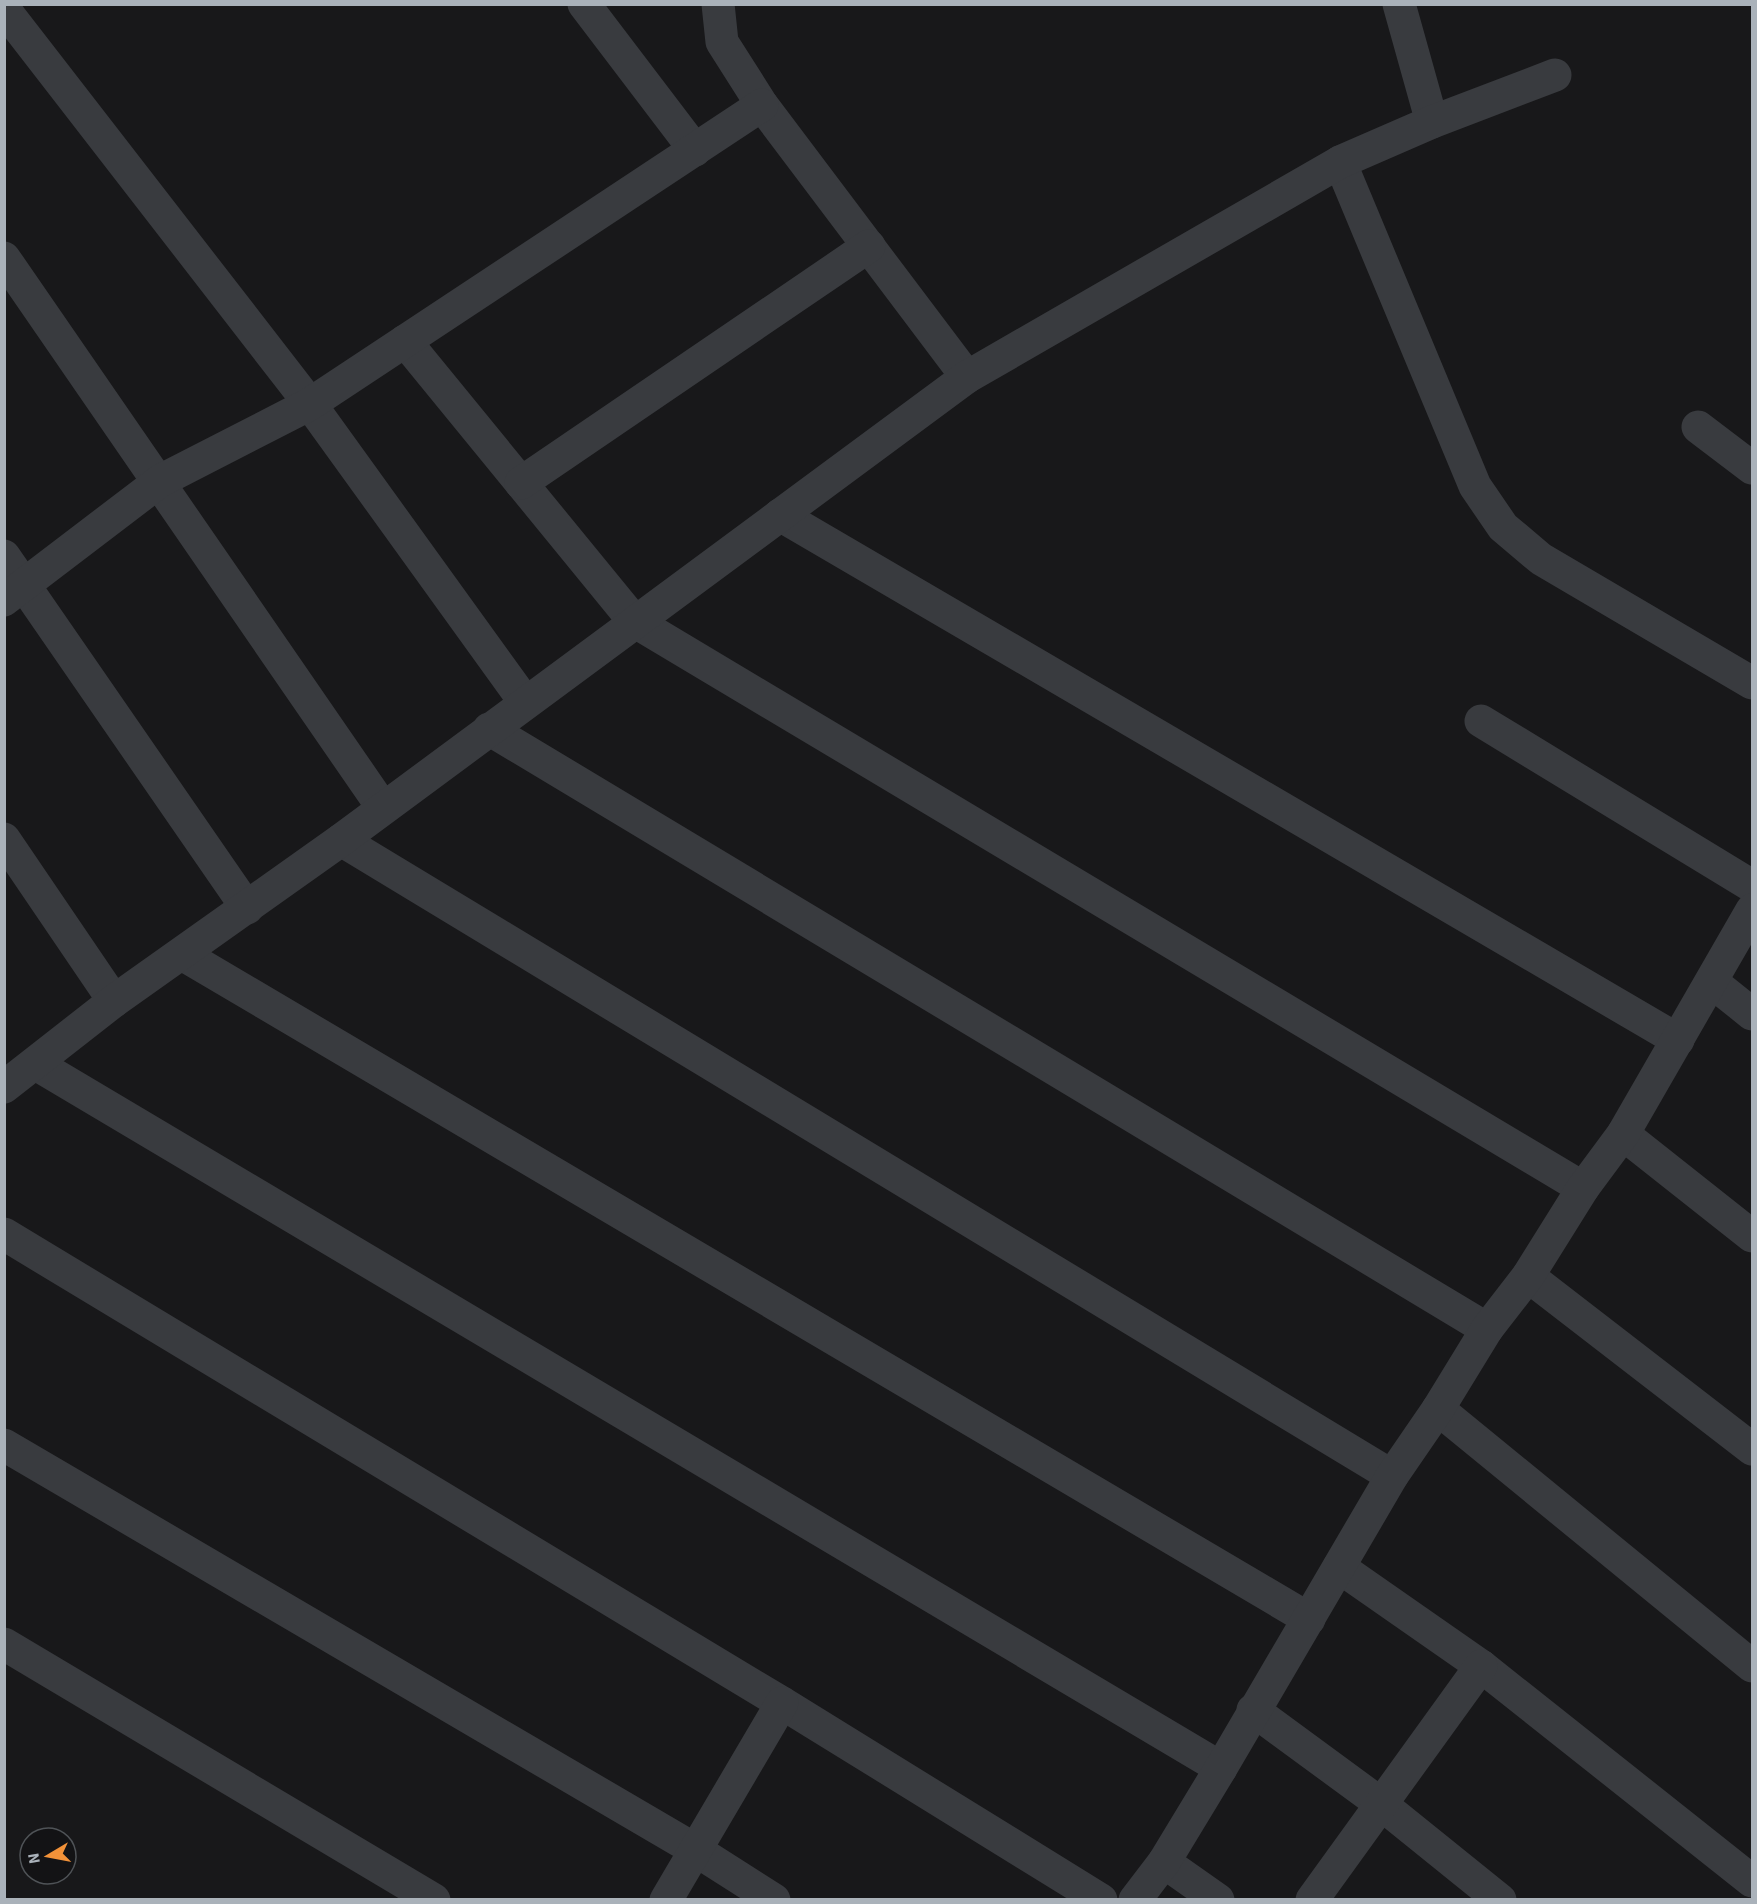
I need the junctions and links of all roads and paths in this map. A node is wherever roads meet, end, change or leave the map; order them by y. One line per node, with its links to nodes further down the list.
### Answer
1 (584, 4): 8 (street)
2 (718, 4): 6 (street)
3 (1399, 4): 7 (street)
4 (4, 9): 14 (street)
5 (1555, 75): 7 (street)
6 (762, 105): 8 (street); 10 (street)
7 (1432, 122): 9 (street)
8 (695, 150): 12 (street)
9 (1340, 162): 13 (street); 23 (street)
10 (869, 246): 13 (street); 18 (street)
11 (4, 258): 17 (street)
12 (405, 341): 14 (street); 18 (street)
13 (967, 377): 19 (street)
14 (310, 404): 17 (street); 24 (street)
15 (1698, 428): 16 (street)
16 (1752, 468)
17 (160, 481): 21 (street); 27 (street)
18 (521, 483): 22 (street)
19 (780, 514): 22 (street); 37 (street)
20 (4, 556): 21 (street)
21 (14, 592): 31 (street)
22 (634, 621): 24 (street); 41 (street)
23 (1752, 683)
24 (525, 702): 26 (street)
25 (1482, 721): 30 (street)
26 (489, 729): 27 (street); 45 (street)
27 (383, 808): 29 (street)
28 (4, 839): 35 (street)
29 (341, 840): 31 (street); 49 (street)
30 (1752, 886)
31 (247, 908): 33 (street)
32 (1752, 910): 34 (street)
33 (182, 954): 35 (street); 51 (street)
34 (1712, 982): 36 (street); 37 (street)
35 (114, 1001): 38 (street)
36 (1752, 1014)
37 (1678, 1040): 40 (street)
38 (36, 1064): 39 (street); 57 (street)
39 (4, 1086)
40 (1623, 1134): 41 (street); 43 (street)
41 (1583, 1188): 44 (street)
42 (4, 1234): 55 (street)
43 (1752, 1236)
44 (1528, 1276): 45 (street); 48 (street)
45 (1487, 1329): 46 (street)
46 (1438, 1409): 49 (street); 54 (street)
47 (4, 1445): 59 (street)
48 (1752, 1449)
49 (1392, 1476): 50 (street)
50 (1340, 1567): 51 (street); 53 (street)
51 (1309, 1619): 56 (street)
52 (4, 1644): 62 (street)
53 (1480, 1666): 58 (street); 61 (street)
54 (1752, 1666)
55 (782, 1703): 59 (street); 65 (street)
56 (1253, 1710): 57 (street); 58 (street)
57 (1221, 1768): 60 (street)
58 (1381, 1804): 68 (street); 69 (street)
59 (694, 1849): 63 (street); 64 (street)
60 (1164, 1862): 66 (street); 67 (street)
61 (1752, 1881)
62 (434, 1899)
63 (666, 1899)
64 (774, 1899)
65 (1101, 1899)
66 (1135, 1899)
67 (1218, 1899)
68 (1312, 1899)
69 (1500, 1899)

